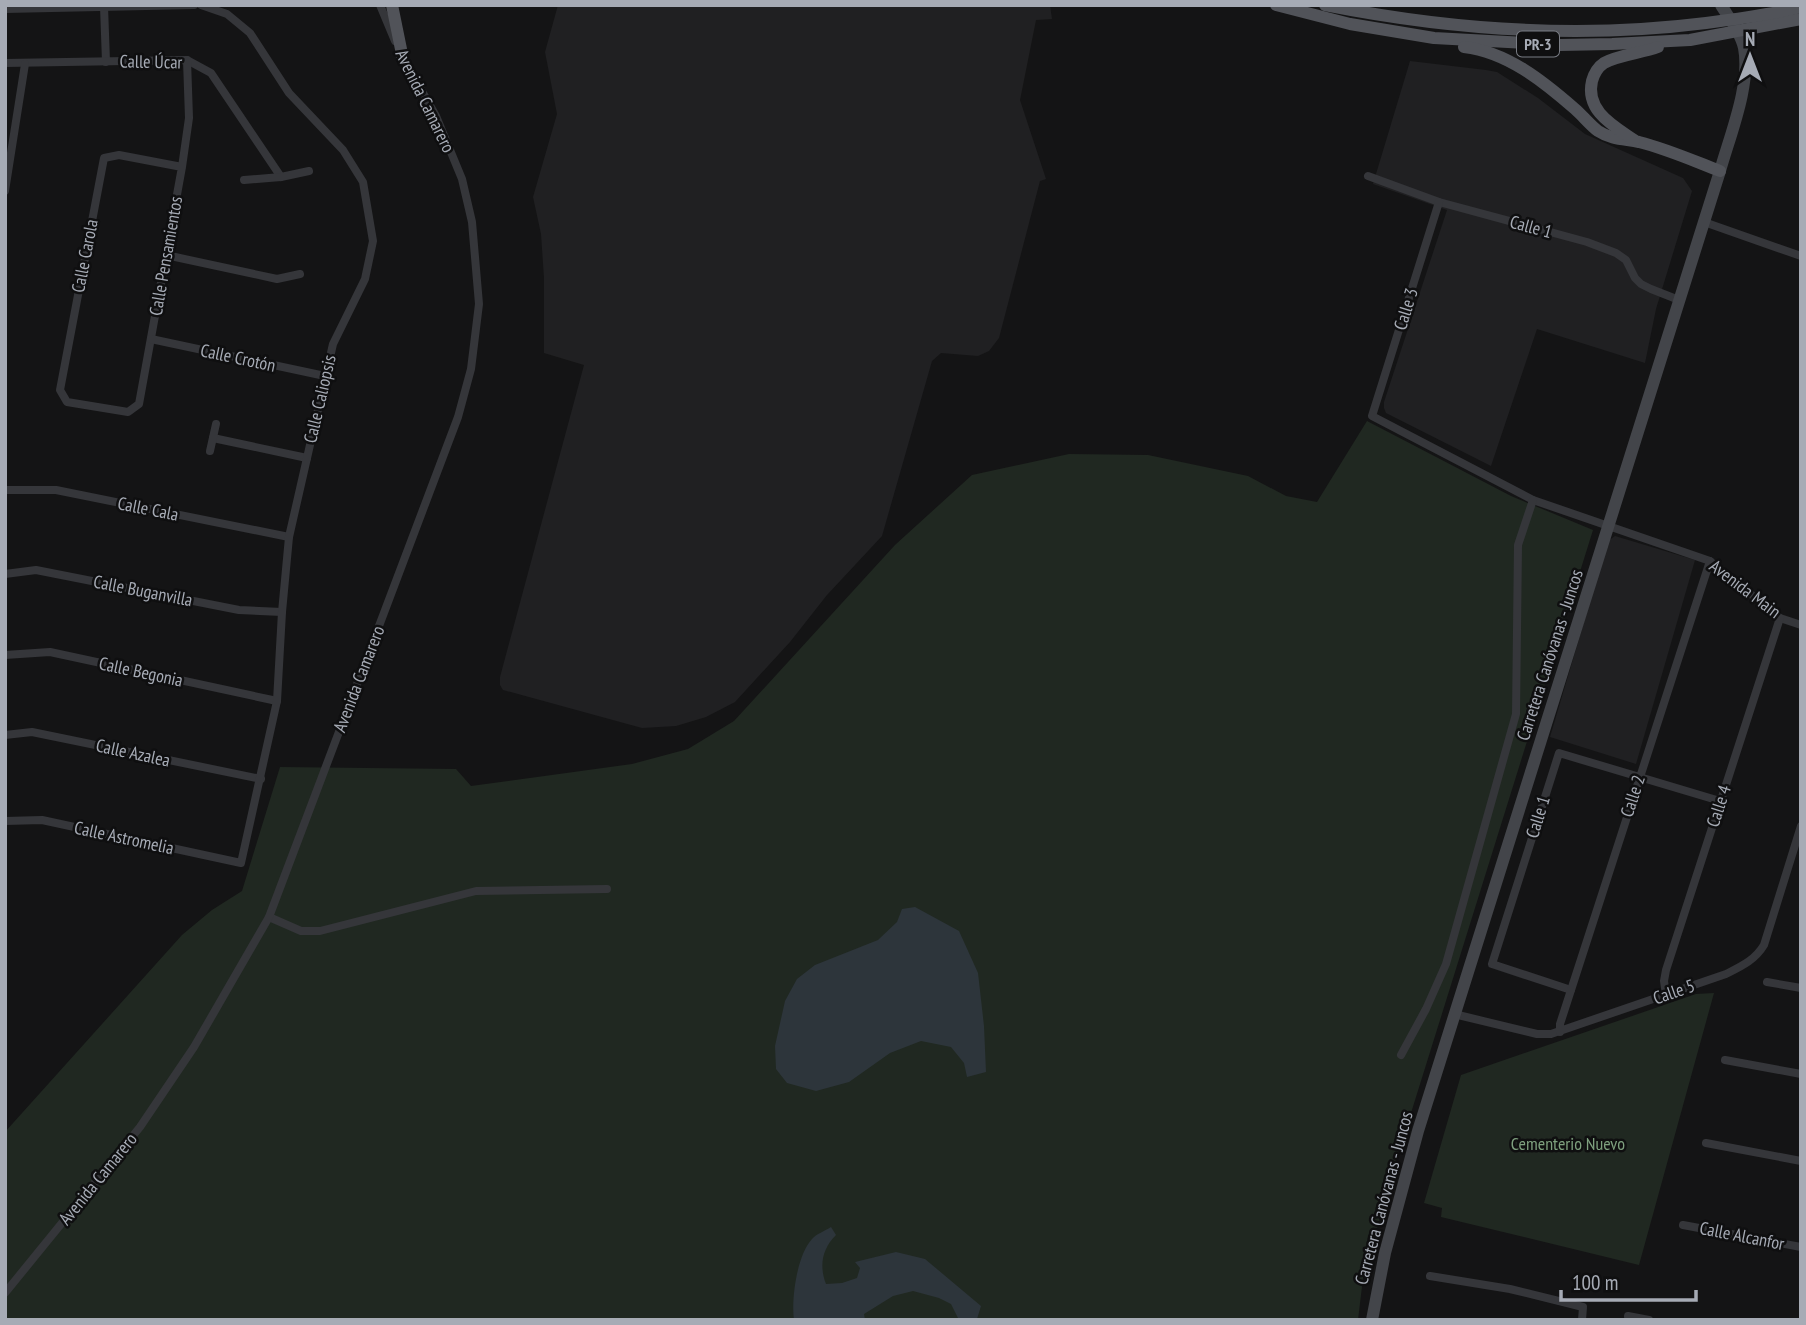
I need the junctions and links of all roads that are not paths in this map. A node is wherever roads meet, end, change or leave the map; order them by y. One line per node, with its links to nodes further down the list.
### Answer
1 (194, 5): 8 (street)
2 (201, 5): 36 (street, Calle Caliopsis)
3 (380, 5): 15 (street, Avenida Camarero)
4 (392, 5): 15 (main road)
5 (1276, 5): 13 (main road, PR-3)
6 (1325, 5): 10 (main road, PR-3)
7 (1721, 5): 23 (main road, Carretera Canóvanas - Juncos)
8 (104, 6): 9 (street); 17 (street)
9 (26, 7): 11 (street)
10 (1801, 7)
11 (5, 9)
12 (1801, 19): 14 (main road, PR-3)
13 (1434, 38): 14 (main road, PR-3); 20 (main road)
14 (1670, 42): 20 (main road)
15 (403, 59): 61 (street, Avenida Camarero)
16 (187, 60): 17 (street, Calle Úcar); 21 (street, Calle Pensamientos); 26 (street, Calle Úcar)
17 (106, 62): 19 (street, Calle Úcar)
18 (5, 64): 19 (street, Calle Úcar)
19 (25, 64): 24 (street)
20 (1637, 142): 23 (main road)
21 (182, 167): 31 (street, Calle Pensamientos); 37 (street, Calle Carola)
22 (309, 171): 26 (street)
23 (1720, 171): 30 (main road, Carretera Canóvanas - Juncos)
24 (7, 174): 28 (street)
25 (1368, 176): 29 (street, Calle 1)
26 (281, 177): 27 (street)
27 (244, 180)
28 (5, 191)
29 (1439, 202): 34 (street, Calle 1); 43 (street, Calle 3)
30 (1704, 222): 32 (street); 34 (main road, Carretera Canóvanas - Juncos)
31 (166, 255): 33 (street); 35 (street, Calle Pensamientos)
32 (1801, 256)
33 (300, 274)
34 (1679, 299): 44 (main road, Carretera Canóvanas - Juncos)
35 (151, 339): 36 (street, Calle Crotón); 37 (street, Calle Pensamientos)
36 (325, 376): 41 (street, Calle Caliopsis)
37 (95, 407)
38 (216, 424): 39 (street)
39 (213, 438): 40 (street); 41 (street)
40 (210, 451)
41 (307, 458): 45 (street, Calle Caliopsis)
42 (5, 490): 45 (street, Calle Cala)
43 (1533, 500): 44 (street); 68 (street)
44 (1609, 526): 46 (street, Avenida Main); 66 (main road, Carretera Canóvanas - Juncos)
45 (289, 537): 48 (street, Calle Caliopsis)
46 (1710, 561): 49 (street, Avenida Main); 54 (street, Calle 2)
47 (5, 574): 48 (street, Calle Buganvilla)
48 (282, 612): 52 (street, Calle Caliopsis)
49 (1780, 618): 50 (street, Avenida Main); 56 (street, Calle 4)
50 (1801, 625)
51 (5, 655): 52 (street, Calle Begonia)
52 (277, 701): 55 (street, Calle Caliopsis)
53 (5, 736): 55 (street, Calle Azalea)
54 (1640, 776): 56 (street, Calle 1); 64 (street, Calle 2); 64 (street, Calle 1)
55 (261, 779): 59 (street, Calle Caliopsis)
56 (1720, 801): 65 (street, Calle 4)
57 (5, 821): 59 (street, Calle Astromelia)
58 (1801, 826): 65 (street, Calle 5)
59 (241, 863)
60 (607, 889): 61 (street)
61 (269, 917): 76 (street, Avenida Camarero)
62 (1767, 982): 63 (street)
63 (1801, 988)
64 (1571, 990): 67 (street, Calle 2)
65 (1666, 995): 67 (street, Calle 5)
66 (1454, 1014): 67 (street, Calle 5); 78 (main road, Carretera Canóvanas - Juncos)
67 (1560, 1032)
68 (1401, 1055)
69 (1725, 1060): 70 (street)
70 (1801, 1074)
71 (1706, 1143): 72 (street)
72 (1801, 1161)
73 (1683, 1225): 74 (street, Calle Alcanfor)
74 (1801, 1247)
75 (1430, 1276): 79 (street)
76 (5, 1293)
77 (1628, 1316): 80 (street)
78 (1372, 1320)
79 (1582, 1320)
80 (1649, 1320)

